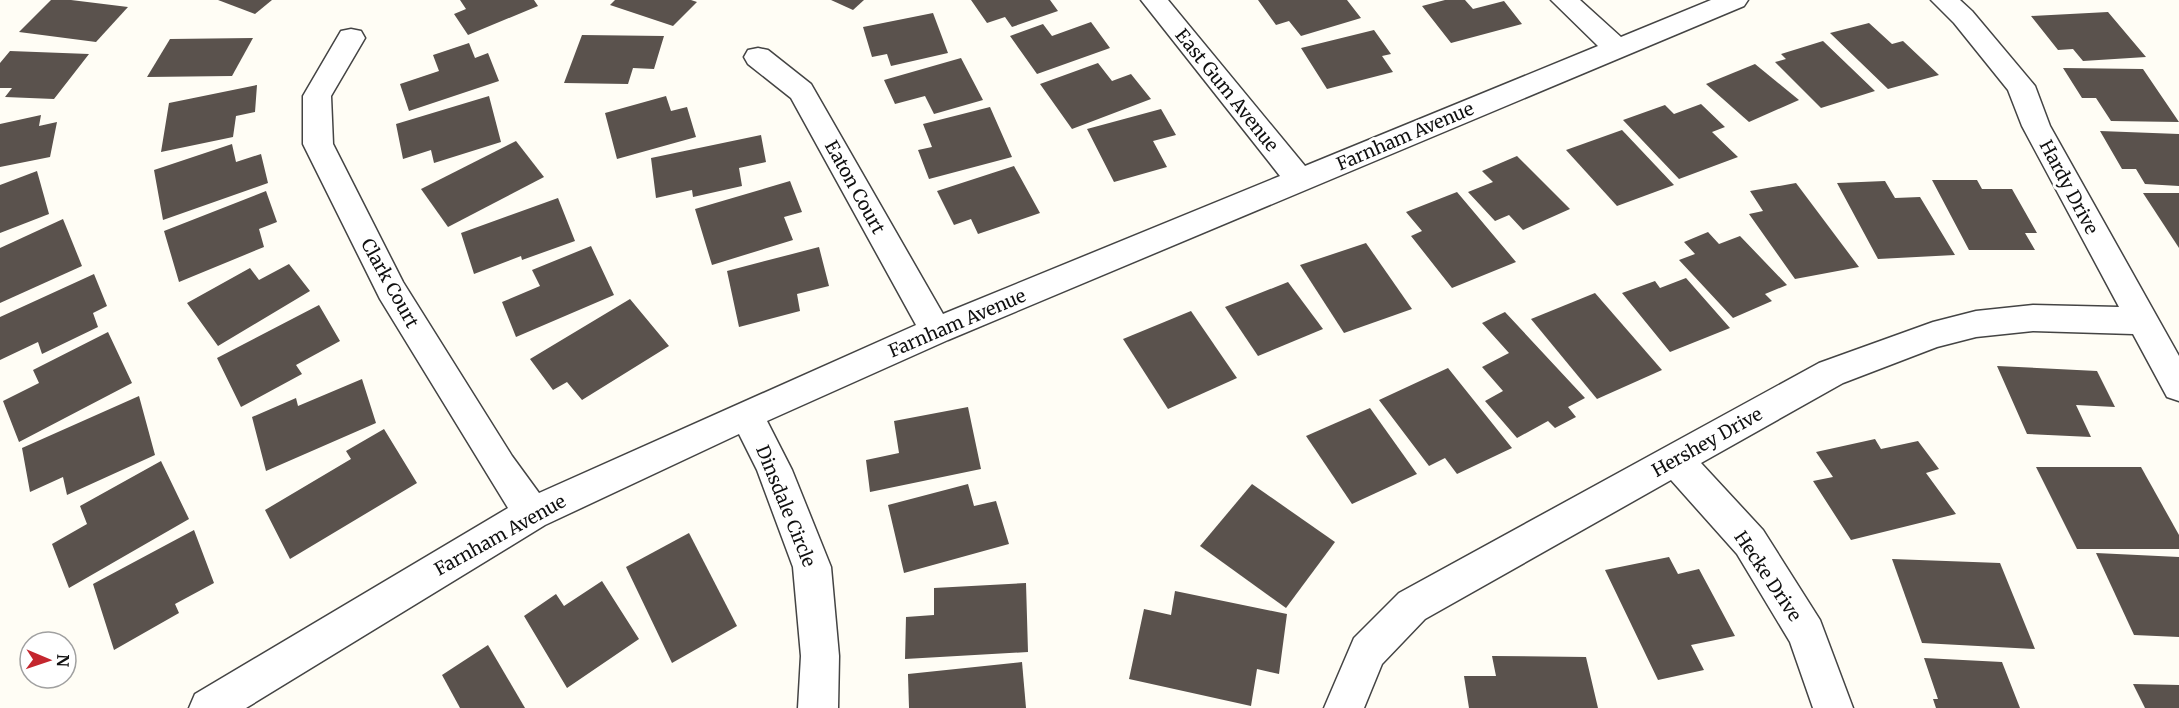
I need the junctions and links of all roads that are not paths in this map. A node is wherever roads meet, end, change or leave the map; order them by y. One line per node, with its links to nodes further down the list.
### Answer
1 (1154, 0): 8 (street, East Gum Avenue)
2 (1564, 0): 6 (street)
3 (1735, 0): 6 (street, Farnham Avenue)
4 (1944, 0): 9 (street, Hardy Drive)
5 (351, 38): 14 (street, Clark Court)
6 (1617, 48): 8 (street, Farnham Avenue)
7 (758, 57): 10 (street, Eaton Court)
8 (1300, 180): 10 (street, Farnham Avenue)
9 (2143, 321): 11 (street, Hardy Drive); 13 (street, Hershey Drive)
10 (936, 331): 12 (street, Farnham Avenue)
11 (2179, 387)
12 (747, 414): 14 (street, Farnham Avenue); 16 (street, Dinsdale Circle)
13 (1675, 460): 17 (street, Hershey Drive); 18 (street, Hecke Drive)
14 (532, 513): 15 (street, Farnham Avenue)
15 (208, 708)
16 (818, 708)
17 (1344, 708)
18 (1833, 708)

